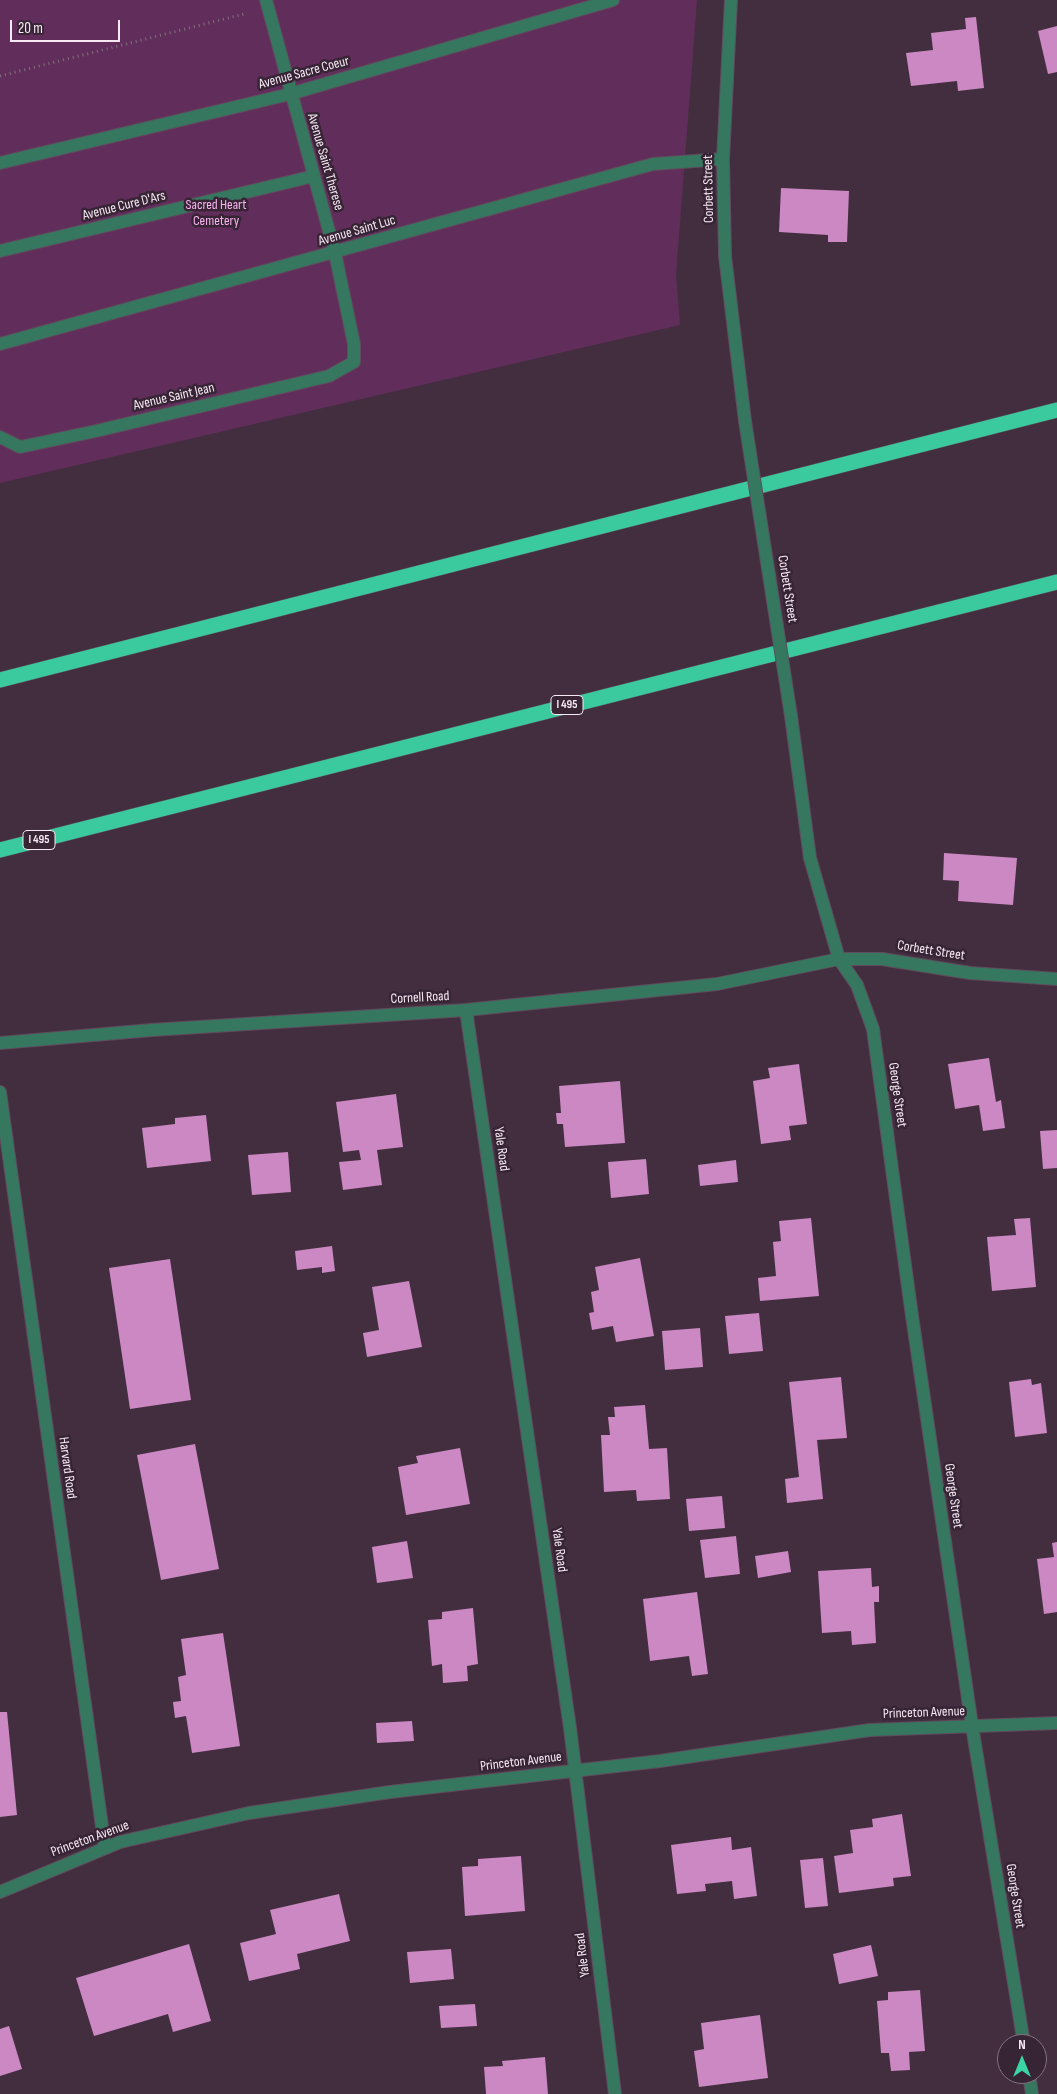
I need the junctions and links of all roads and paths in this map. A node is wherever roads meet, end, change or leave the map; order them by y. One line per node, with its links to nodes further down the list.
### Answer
1 (613, 0): 5 (street, Avenue Sacre Coeur)
2 (731, 0): 6 (street, Corbett Street)
3 (267, 4): 4 (path); 5 (street, Avenue Saint Therese)
4 (0, 76)
5 (290, 94): 7 (street, Avenue Sacre Coeur); 8 (street, Avenue Saint Therese)
6 (723, 159): 10 (street, Avenue Saint Luc); 18 (street, Corbett Street, bridge)
7 (0, 163)
8 (314, 176): 9 (street, Avenue Cure D'Ars); 10 (street, Avenue Saint Therese)
9 (0, 251)
10 (335, 253): 11 (street, Avenue Saint Luc); 12 (street, Avenue Saint Therese)
11 (0, 344)
12 (354, 362): 14 (street, Avenue Saint Jean)
13 (1057, 410): 16 (highway)
14 (0, 438)
15 (1057, 582): 17 (highway, I 495)
16 (0, 680)
17 (0, 850)
18 (839, 959): 19 (street, Corbett Street); 20 (street, Cornell Road); 24 (street, George Street)
19 (1057, 979)
20 (466, 1010): 21 (street, Cornell Road); 25 (street, Yale Road)
21 (0, 1043)
22 (0, 1092): 26 (street, Harvard Road)
23 (1057, 1723): 24 (street, Princeton Avenue)
24 (972, 1726): 25 (street, Princeton Avenue); 28 (street, George Street)
25 (576, 1771): 26 (street, Princeton Avenue); 29 (street, Yale Road)
26 (105, 1848): 27 (street, Princeton Avenue)
27 (0, 1892)
28 (1022, 2034)
29 (615, 2094)

